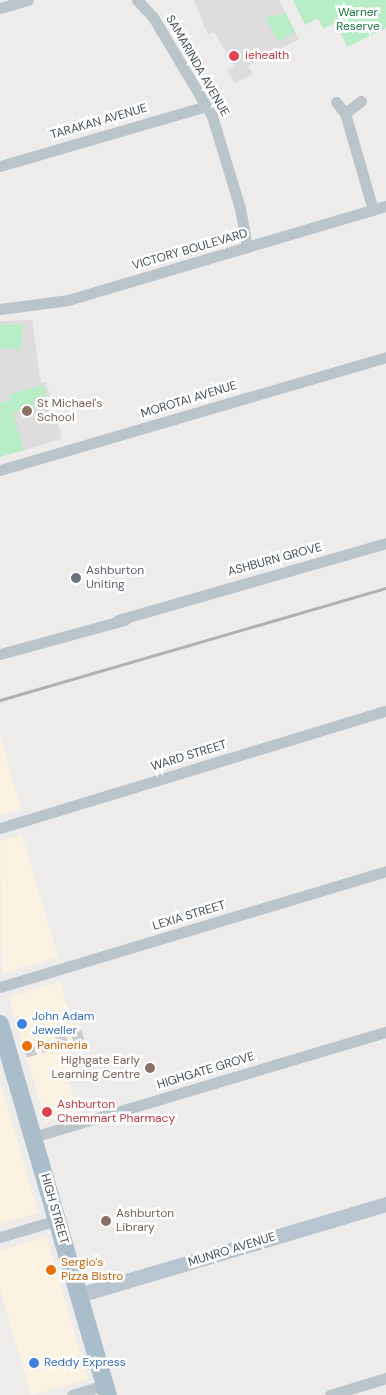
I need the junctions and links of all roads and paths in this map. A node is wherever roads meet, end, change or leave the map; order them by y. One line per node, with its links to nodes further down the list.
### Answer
1 (28, 0): 3 (street)
2 (137, 0): 6 (street, SAMARINDA AVENUE)
3 (0, 8)
4 (361, 101): 7 (street)
5 (336, 102): 7 (street)
6 (206, 106): 8 (street, TARAKAN AVENUE); 11 (street, SAMARINDA AVENUE)
7 (345, 114): 10 (street)
8 (0, 166)
9 (386, 206): 10 (street, VICTORY BOULEVARD)
10 (373, 210): 11 (street, VICTORY BOULEVARD)
11 (252, 246): 12 (street, VICTORY BOULEVARD)
12 (0, 309)
13 (386, 357): 14 (street, MOROTAI AVENUE)
14 (0, 470)
15 (383, 546): 16 (street, ASHBURN GROVE)
16 (0, 654)
17 (386, 711): 18 (street, WARD STREET)
18 (0, 828)
19 (386, 871): 20 (street, LEXIA STREET)
20 (0, 987)
21 (0, 1024): 23 (main road, HIGH STREET)
22 (386, 1032): 24 (street, HIGHGATE GROVE)
23 (4, 1055): 24 (main road, HIGH STREET)
24 (33, 1137): 26 (main road, HIGH STREET)
25 (386, 1204): 28 (street, MUNRO AVENUE)
26 (56, 1220): 27 (street); 28 (main road, HIGH STREET)
27 (0, 1237)
28 (78, 1295): 30 (main road, HIGH STREET)
29 (386, 1378): 32 (street)
30 (106, 1390): 31 (street)
31 (72, 1395)
32 (330, 1395)

